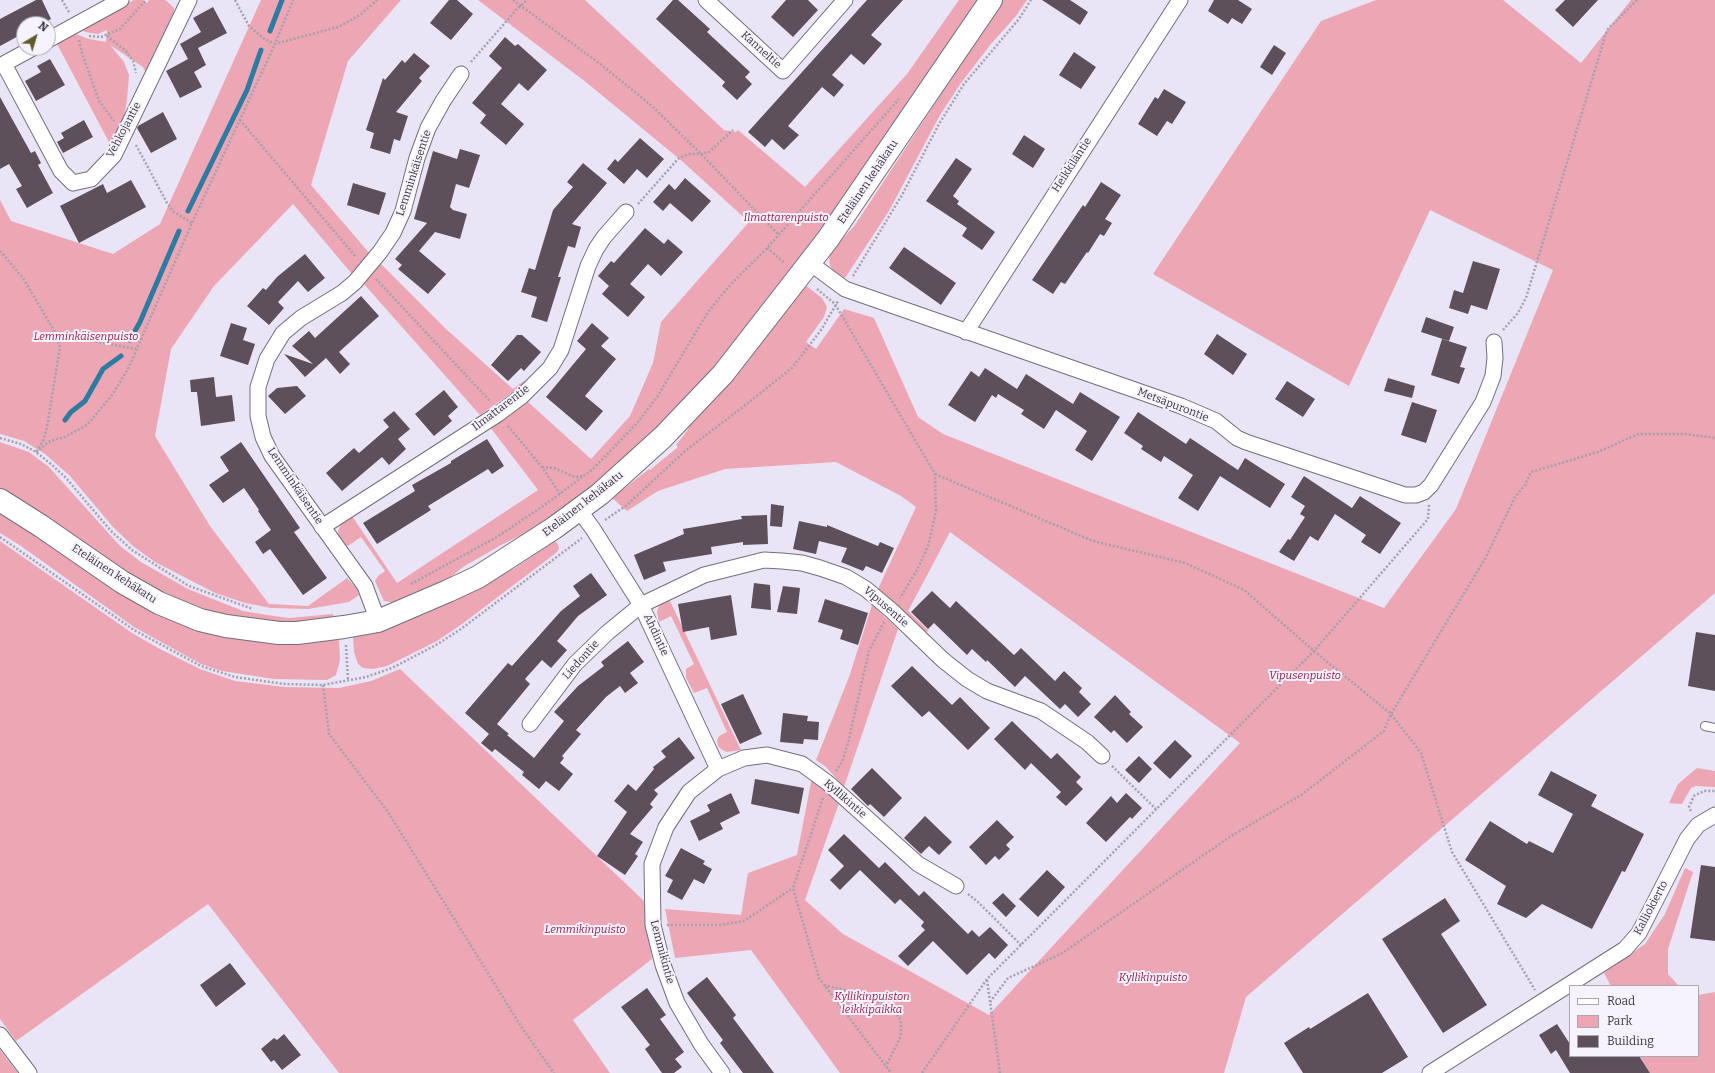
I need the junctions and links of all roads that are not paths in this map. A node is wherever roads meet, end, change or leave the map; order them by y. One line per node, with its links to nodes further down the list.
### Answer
1 (121, 0): 7 (street)
2 (187, 0): 9 (street, Vehkojantie)
3 (706, 0): 4 (street, Kanneltie)
4 (845, 0)
5 (991, 0): 12 (street, Eteläinen kehäkatu)
6 (1180, 0): 13 (street, Heikkiläntie)
7 (56, 37)
8 (18, 56): 9 (street)
9 (2, 65)
10 (462, 74): 17 (street, Lemminkäisentie)
11 (626, 212): 17 (street, Ilmattarentie)
12 (810, 264): 13 (street, Metsäpurontie); 16 (street, Eteläinen kehäkatu)
13 (966, 332): 14 (street, Metsäpurontie)
14 (1494, 342)
15 (0, 500): 19 (street, Eteläinen kehäkatu)
16 (579, 510): 18 (street, Ahdintie); 19 (street, Eteläinen kehäkatu)
17 (322, 527): 19 (street, Lemminkäisentie)
18 (641, 605): 20 (street, Liedontie); 23 (street, Vipusentie); 24 (street, Ahdintie)
19 (378, 621)
20 (530, 724)
21 (1705, 726): 22 (lane)
22 (1715, 728)
23 (1102, 756)
24 (718, 768): 26 (street, Kyllikintie); 31 (street, Lemmikintie)
25 (1713, 815): 27 (street, Kalliokierto)
26 (956, 886)
27 (1569, 985)
28 (1569, 985): 32 (street, Kalliokierto)
29 (0, 1035): 30 (street)
30 (29, 1073)
31 (722, 1073)
32 (1430, 1073)

